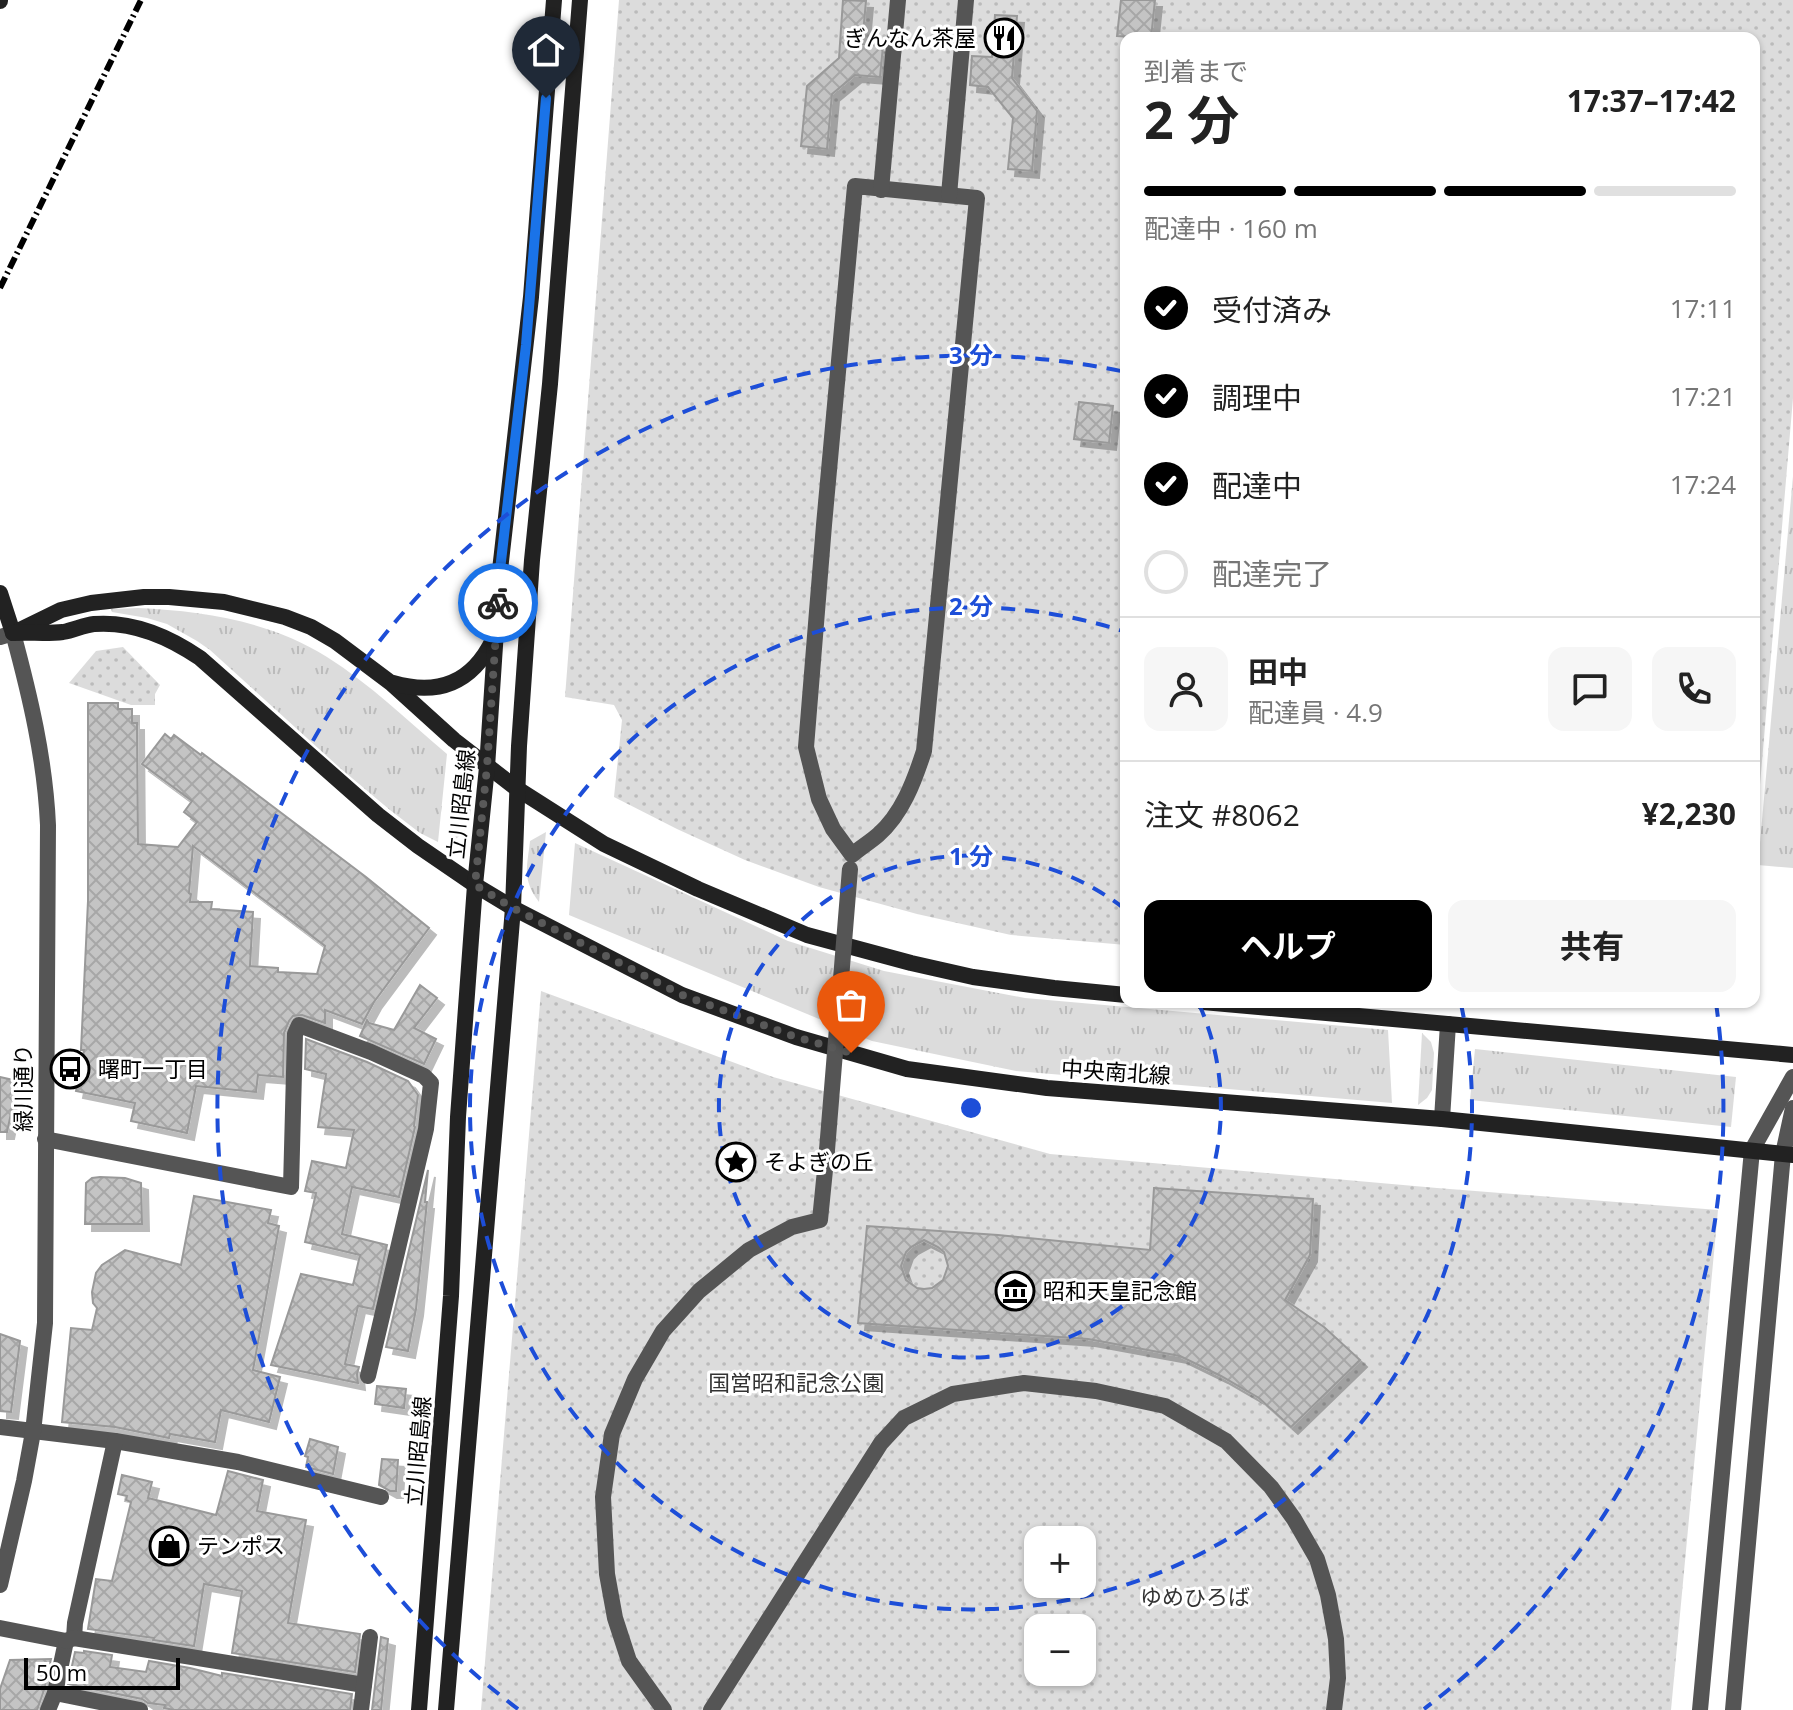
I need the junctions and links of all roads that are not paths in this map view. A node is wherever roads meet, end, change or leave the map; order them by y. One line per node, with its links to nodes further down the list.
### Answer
1 (554, 0): 8 (main road, 立川昭島線)
2 (580, 0): 12 (main road)
3 (898, 0): 5 (street)
4 (966, 0): 6 (street)
5 (881, 190): 6 (street); 13 (street)
6 (949, 195): 13 (street)
7 (0, 593): 9 (main road, 緑川通り)
8 (496, 634): 10 (main road); 11 (main road, 立川昭島線)
9 (6, 635): 10 (main road); 14 (main road, 中央南北線); 23 (street, 緑川通り)
10 (391, 683): 11 (main road)
11 (487, 767): 12 (main road); 14 (main road, 立川昭島線)
12 (516, 788): 15 (main road); 16 (main road)
13 (851, 862): 42 (street, bridge)
14 (475, 885): 15 (main road, 中央南北線); 40 (main road, 立川昭島線)
15 (513, 908): 22 (main road, 中央南北線); 41 (main road)
16 (1120, 994)
17 (1270, 1008): 18 (main road)
18 (1448, 1024): 19 (main road); 22 (street)
19 (1793, 1055)
20 (1793, 1077): 24 (street)
21 (1793, 1108): 25 (street)
22 (1442, 1119): 24 (main road, 中央南北線)
23 (45, 1139): 26 (street); 28 (street, 緑川通り)
24 (1752, 1150): 25 (main road, 中央南北線); 45 (street)
25 (1788, 1154): 46 (street)
26 (368, 1376)
27 (0, 1427): 28 (street)
28 (33, 1432): 29 (street); 31 (street, 緑川通り)
29 (115, 1441): 30 (street); 34 (street)
30 (381, 1497)
31 (0, 1585)
32 (0, 1628): 34 (street)
33 (370, 1637): 35 (street)
34 (70, 1640): 35 (street); 36 (street)
35 (364, 1685): 39 (street)
36 (55, 1693): 37 (street); 38 (street)
37 (48, 1710)
38 (140, 1710)
39 (361, 1710)
40 (419, 1710)
41 (446, 1710)
42 (664, 1710)
43 (711, 1710): 44 (street)
44 (1334, 1710)
45 (1700, 1710)
46 (1733, 1710)

